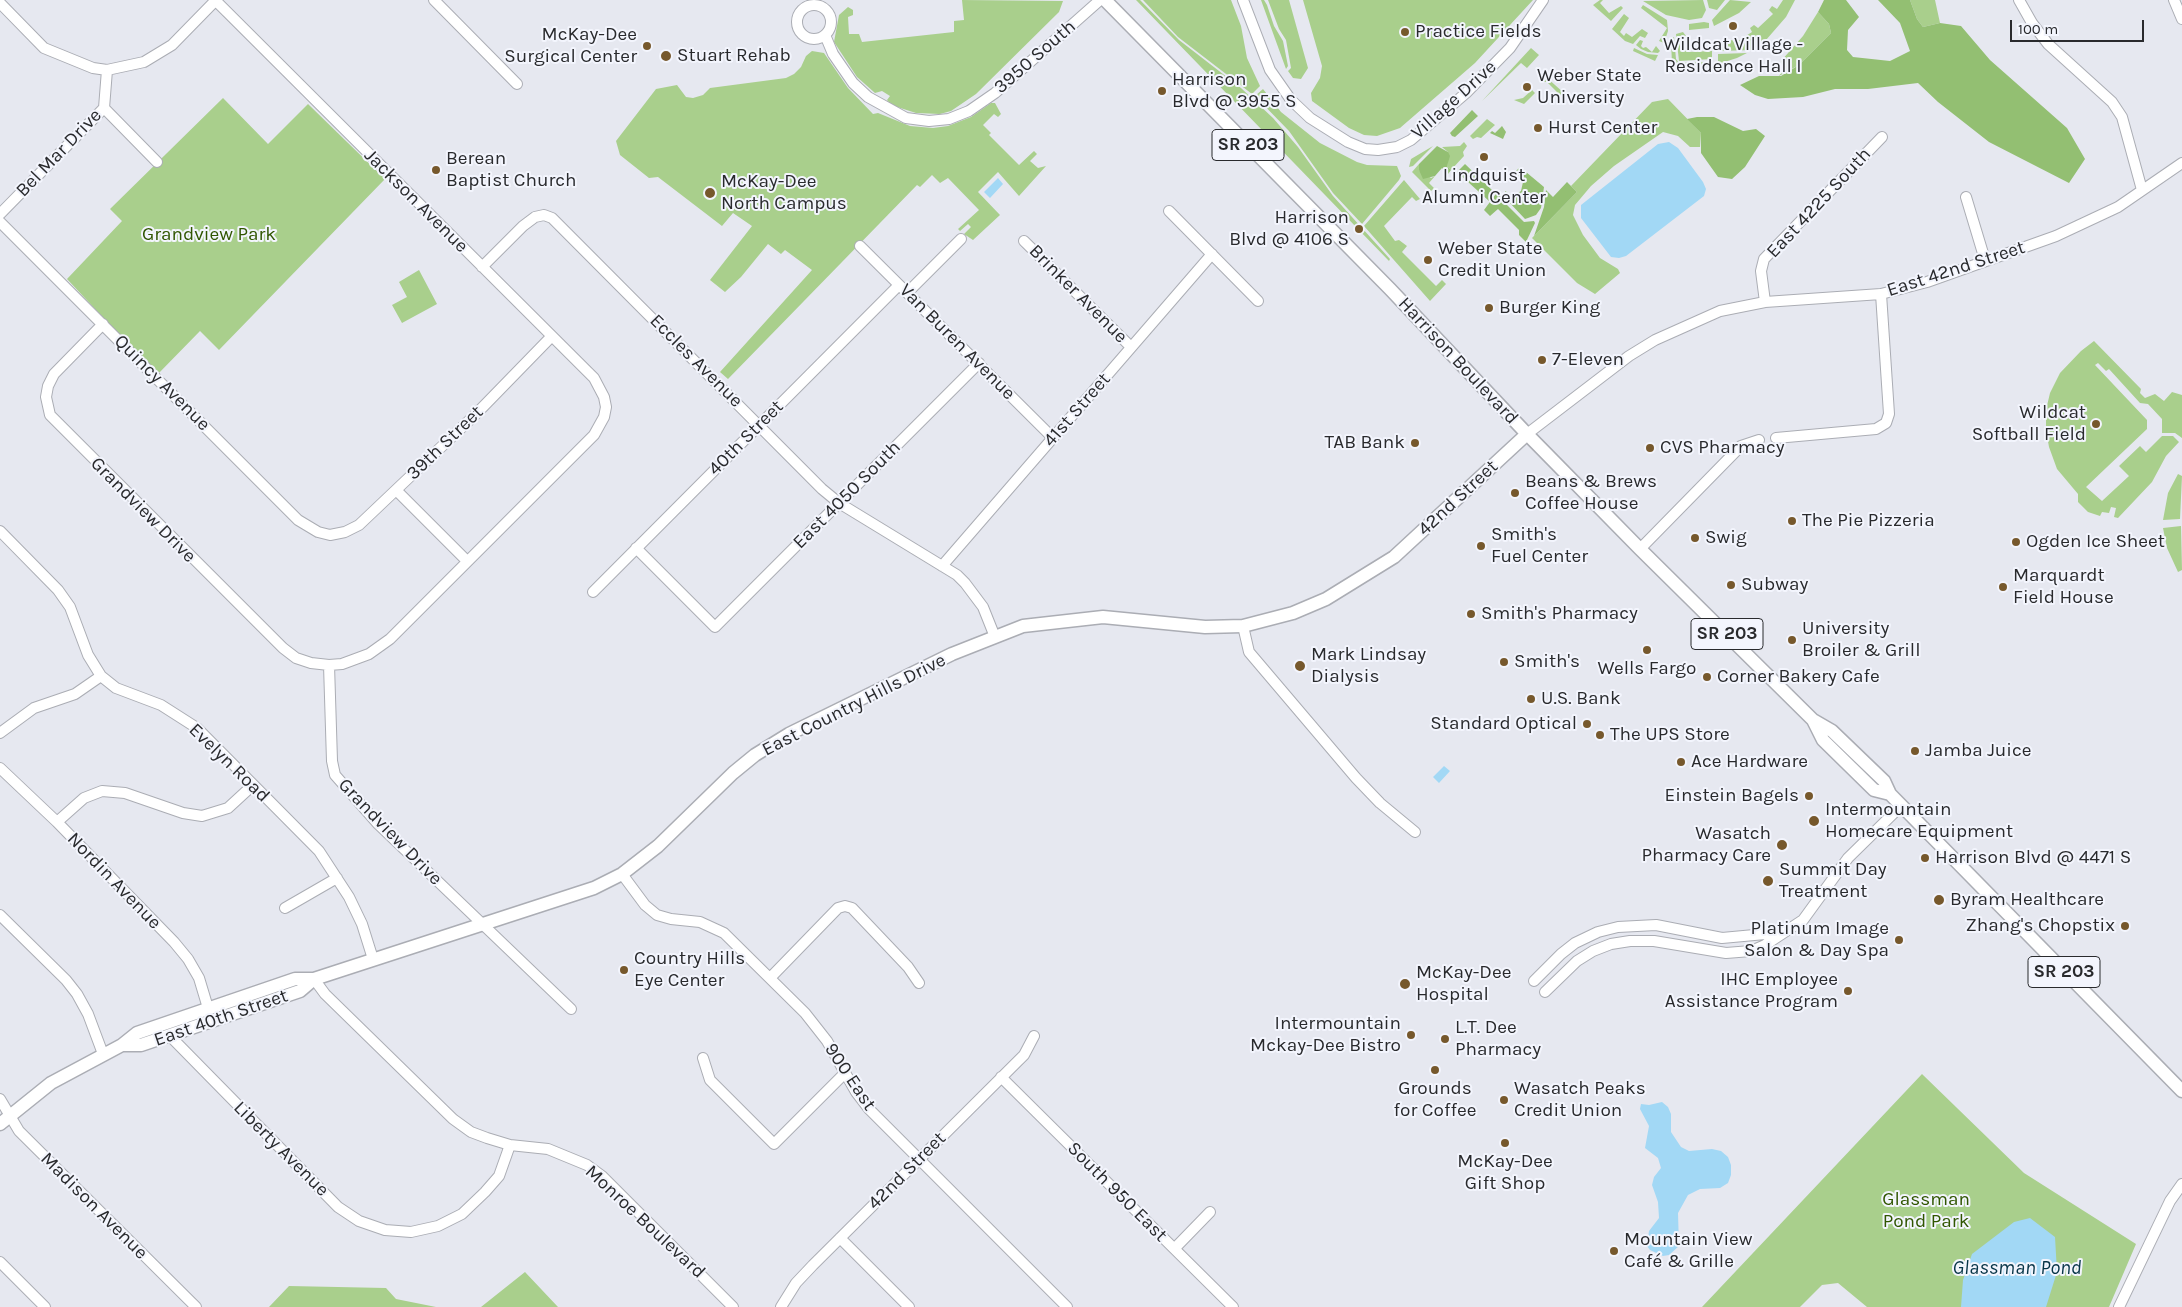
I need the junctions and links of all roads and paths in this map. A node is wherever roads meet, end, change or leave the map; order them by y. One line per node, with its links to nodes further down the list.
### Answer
1 (216, 0): 12 (street); 28 (street, Jackson Avenue)
2 (434, 0): 13 (street)
3 (1100, 0): 11 (street, 3950 South)
4 (1105, 0): 41 (main road, Harrison Boulevard / SR 203)
5 (1243, 0): 6 (street, Village Drive)
6 (1542, 0)
7 (2020, 0): 18 (street)
8 (2174, 0): 10 (street)
9 (0, 3): 12 (street)
10 (2182, 19)
11 (825, 35)
12 (108, 70): 14 (street, Bel Mar Drive)
13 (517, 84)
14 (104, 108): 16 (street); 21 (street, Bel Mar Drive)
15 (1882, 137): 33 (street, East 4225 South)
16 (157, 162)
17 (2182, 163): 18 (street, East 42nd Street)
18 (2142, 190): 27 (street, East 42nd Street)
19 (1966, 197): 27 (street)
20 (1169, 211): 26 (street)
21 (0, 214)
22 (0, 222): 34 (street, Quincy Avenue)
23 (961, 239): 30 (street)
24 (1024, 241): 37 (street, Brinker Avenue)
25 (860, 246): 29 (street, Van Buren Avenue)
26 (1212, 254): 32 (street); 37 (street, 41st Street)
27 (1985, 260): 31 (street, East 42nd Street)
28 (482, 267): 35 (street, Jackson Avenue); 40 (street, Eccles Avenue)
29 (899, 285): 30 (street, Van Buren Avenue); 40 (street, 40th Street)
30 (907, 292): 38 (street, Van Buren Avenue)
31 (1881, 294): 33 (street, East 42nd Street); 43 (street)
32 (1258, 301)
33 (1765, 302): 36 (street, East 42nd Street)
34 (103, 324): 48 (street, Quincy Avenue); 56 (street, Grandview Drive)
35 (552, 337): 39 (street, Jackson Avenue); 45 (street, 39th Street)
36 (1655, 340): 41 (street, 42nd Street)
37 (1131, 347): 42 (street, 41st Street)
38 (979, 363): 42 (street, Van Buren Avenue); 46 (street, East 4050 South)
39 (606, 407): 51 (street, Grandview Drive)
40 (759, 425): 46 (street, Eccles Avenue); 49 (street, 40th Street)
41 (1527, 434): 50 (main road, Harrison Boulevard / SR 203); 54 (main road, 42nd Street)
42 (1053, 438): 52 (street, 41st Street)
43 (1776, 438)
44 (1758, 440): 50 (street)
45 (397, 491): 48 (street, 39th Street); 51 (street)
46 (839, 503): 49 (street, East 4050 South); 52 (street, Eccles Avenue)
47 (0, 531): 57 (street, Evelyn Road)
48 (330, 535)
49 (636, 548): 53 (street, 40th Street)
50 (1640, 549): 61 (main road, Harrison Boulevard / SR 203)
51 (467, 561): 56 (street, Grandview Drive)
52 (942, 566): 55 (street, Eccles Avenue)
53 (593, 592)
54 (1243, 626): 55 (main road, East Country Hills Drive); 63 (street)
55 (995, 637): 64 (main road, East Country Hills Drive)
56 (329, 665): 68 (street, Grandview Drive)
57 (101, 676): 58 (street); 60 (street, Evelyn Road)
58 (0, 734)
59 (0, 768): 62 (street, Nordin Avenue)
60 (253, 785): 62 (street); 65 (street, Evelyn Road)
61 (1901, 806): 69 (street); 85 (main road, Harrison Boulevard / SR 203)
62 (57, 822): 76 (street, Nordin Avenue)
63 (1415, 832)
64 (622, 874): 68 (main road, East Country Hills Drive); 71 (street, 900 East)
65 (337, 878): 66 (street); 70 (street, Evelyn Road)
66 (285, 908)
67 (0, 915): 81 (street)
68 (482, 923): 70 (main road, East 40th Street); 77 (street, Grandview Drive)
69 (1776, 937): 73 (street); 75 (street)
70 (373, 959): 72 (main road, East 40th Street)
71 (770, 978): 74 (street); 83 (street, 900 East)
72 (314, 979): 76 (main road, East 40th Street); 78 (main road, East 40th Street); 88 (street, Monroe Boulevard)
73 (1534, 981)
74 (918, 983)
75 (1545, 992)
76 (208, 1008): 80 (main road, East 40th Street)
77 (571, 1009)
78 (169, 1035): 80 (main road, East 40th Street); 88 (street, Liberty Avenue)
79 (1034, 1036): 84 (street, 42nd Street)
80 (122, 1045): 81 (main road, East 40th Street)
81 (103, 1054): 87 (main road, East 40th Street)
82 (703, 1058): 83 (street)
83 (845, 1073): 89 (street, 900 East)
84 (1001, 1077): 89 (street, 42nd Street); 93 (street, South 950 East)
85 (2182, 1091)
86 (0, 1099): 87 (street, Madison Avenue)
87 (5, 1119): 96 (street, Madison Avenue)
88 (510, 1145): 97 (street, Monroe Boulevard)
89 (920, 1159): 92 (street, 42nd Street); 100 (street, 900 East)
90 (2182, 1184): 102 (street)
91 (1210, 1212): 93 (street)
92 (840, 1238): 98 (street, 42nd Street); 99 (street)
93 (1175, 1248): 101 (street, South 950 East)
94 (0, 1262): 95 (street)
95 (45, 1307)
96 (196, 1307)
97 (734, 1307)
98 (781, 1307)
99 (909, 1307)
100 (1067, 1307)
101 (1233, 1307)
102 (2119, 1307)

